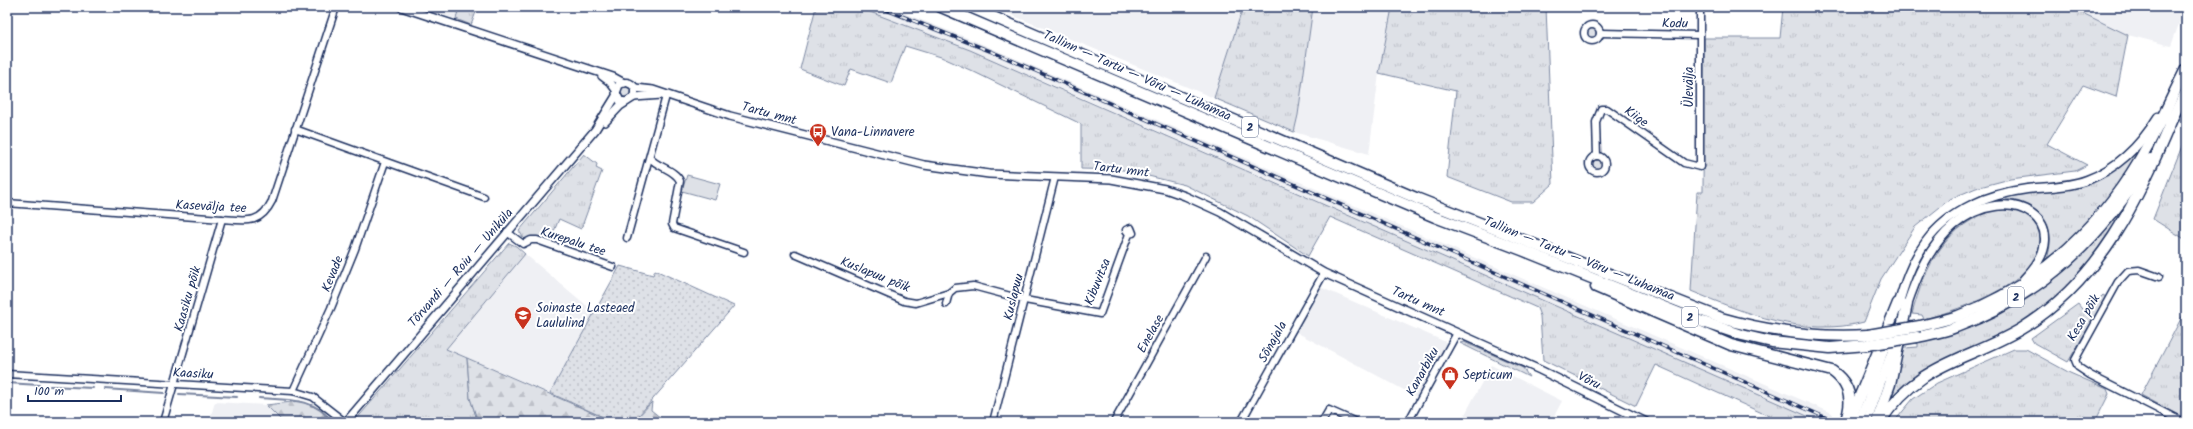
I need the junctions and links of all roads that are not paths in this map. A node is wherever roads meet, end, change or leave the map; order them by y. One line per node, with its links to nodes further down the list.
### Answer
1 (336, 7): 20 (street, Kasevälja tee)
2 (401, 7): 11 (street)
3 (941, 7): 33 (highway, Tallinn — Tartu — Võru — Luhamaa / 2)
4 (970, 7): 7 (highway, Tallinn — Tartu — Võru — Luhamaa / 2)
5 (987, 7): 7 (highway)
6 (1700, 7): 9 (street, Ülevälja)
7 (1007, 22): 46 (highway, Tallinn — Tartu — Võru — Luhamaa / 2)
8 (1600, 33): 9 (street, Kodu)
9 (1700, 35): 25 (street, Ülevälja)
10 (2185, 70): 41 (highway, Tallinn — Tartu — Võru — Luhamaa / 2); 43 (main road)
11 (600, 74): 12 (street); 15 (street)
12 (624, 82): 13 (street); 15 (street)
13 (634, 88): 16 (street, Tartu mnt); 17 (street)
14 (2186, 92): 19 (highway, Tallinn — Tartu — Võru — Luhamaa / 2)
15 (616, 93): 18 (street); 21 (street, Tõrvandi — Roiu — Uniküla)
16 (666, 96): 17 (street, Tartu mnt); 23 (street); 26 (street, Tartu mnt)
17 (634, 97): 18 (street)
18 (626, 102): 21 (street, Tõrvandi — Roiu — Uniküla)
19 (2172, 119): 46 (highway, Tallinn — Tartu — Võru — Luhamaa / 2, bridge); 68 (highway)
20 (295, 129): 24 (street); 29 (street, Kasevälja tee)
21 (596, 130): 30 (street, Tõrvandi — Roiu — Uniküla)
22 (1597, 156): 25 (street, Kiige)
23 (650, 158): 32 (street); 34 (street)
24 (385, 162): 27 (street); 50 (street, Kevade)
25 (1700, 167)
26 (1055, 177): 38 (street, Tartu mnt); 42 (street, Kuslapuu)
27 (484, 196)
28 (7, 203): 29 (street, Kasevälja tee)
29 (222, 220): 49 (street, Kaasiku põik)
30 (507, 232): 37 (street, Kurepalu tee); 54 (street, Tõrvandi — Roiu — Uniküla)
31 (1129, 234): 42 (street, Kibuvitsa)
32 (627, 238)
33 (1522, 250): 46 (highway, Tallinn — Tartu — Võru — Luhamaa / 2); 63 (highway)
34 (744, 252)
35 (795, 254): 40 (street, Kuslapuu põik)
36 (1206, 256): 56 (street, Enelase)
37 (613, 268)
38 (1324, 273): 45 (street, Tartu mnt); 57 (street, Sõnajala)
39 (2159, 277): 69 (street, Kesa põik)
40 (949, 293): 42 (street, Kuslapuu põik); 44 (street)
41 (1998, 298): 43 (main road); 46 (highway, Tallinn — Tartu — Võru — Luhamaa / 2, bridge)
42 (1025, 300): 55 (street, Kuslapuu)
43 (1903, 303): 64 (highway); 65 (main road); 66 (main road); 67 (highway)
44 (946, 304)
45 (1457, 332): 47 (street, Tartu mnt); 60 (street, Kanarbiku)
46 (1867, 340)
47 (1540, 370): 51 (street, Võru)
48 (7, 374): 49 (street, Kaasiku)
49 (175, 384): 50 (street, Kaasiku); 53 (street, Kaasiku põik)
50 (293, 391): 54 (street, Kaasiku)
51 (1626, 414): 61 (street, Võru); 62 (street, Võru)
52 (2186, 419): 69 (street)
53 (163, 422)
54 (345, 422)
55 (993, 422)
56 (1114, 422)
57 (1241, 422)
58 (1322, 422): 59 (street)
59 (1356, 422)
60 (1408, 422)
61 (1636, 422)
62 (1646, 422)
63 (1845, 422)
64 (1849, 422)
65 (1858, 422)
66 (1867, 422)
67 (1876, 422)
68 (1880, 422)
69 (2184, 422)

